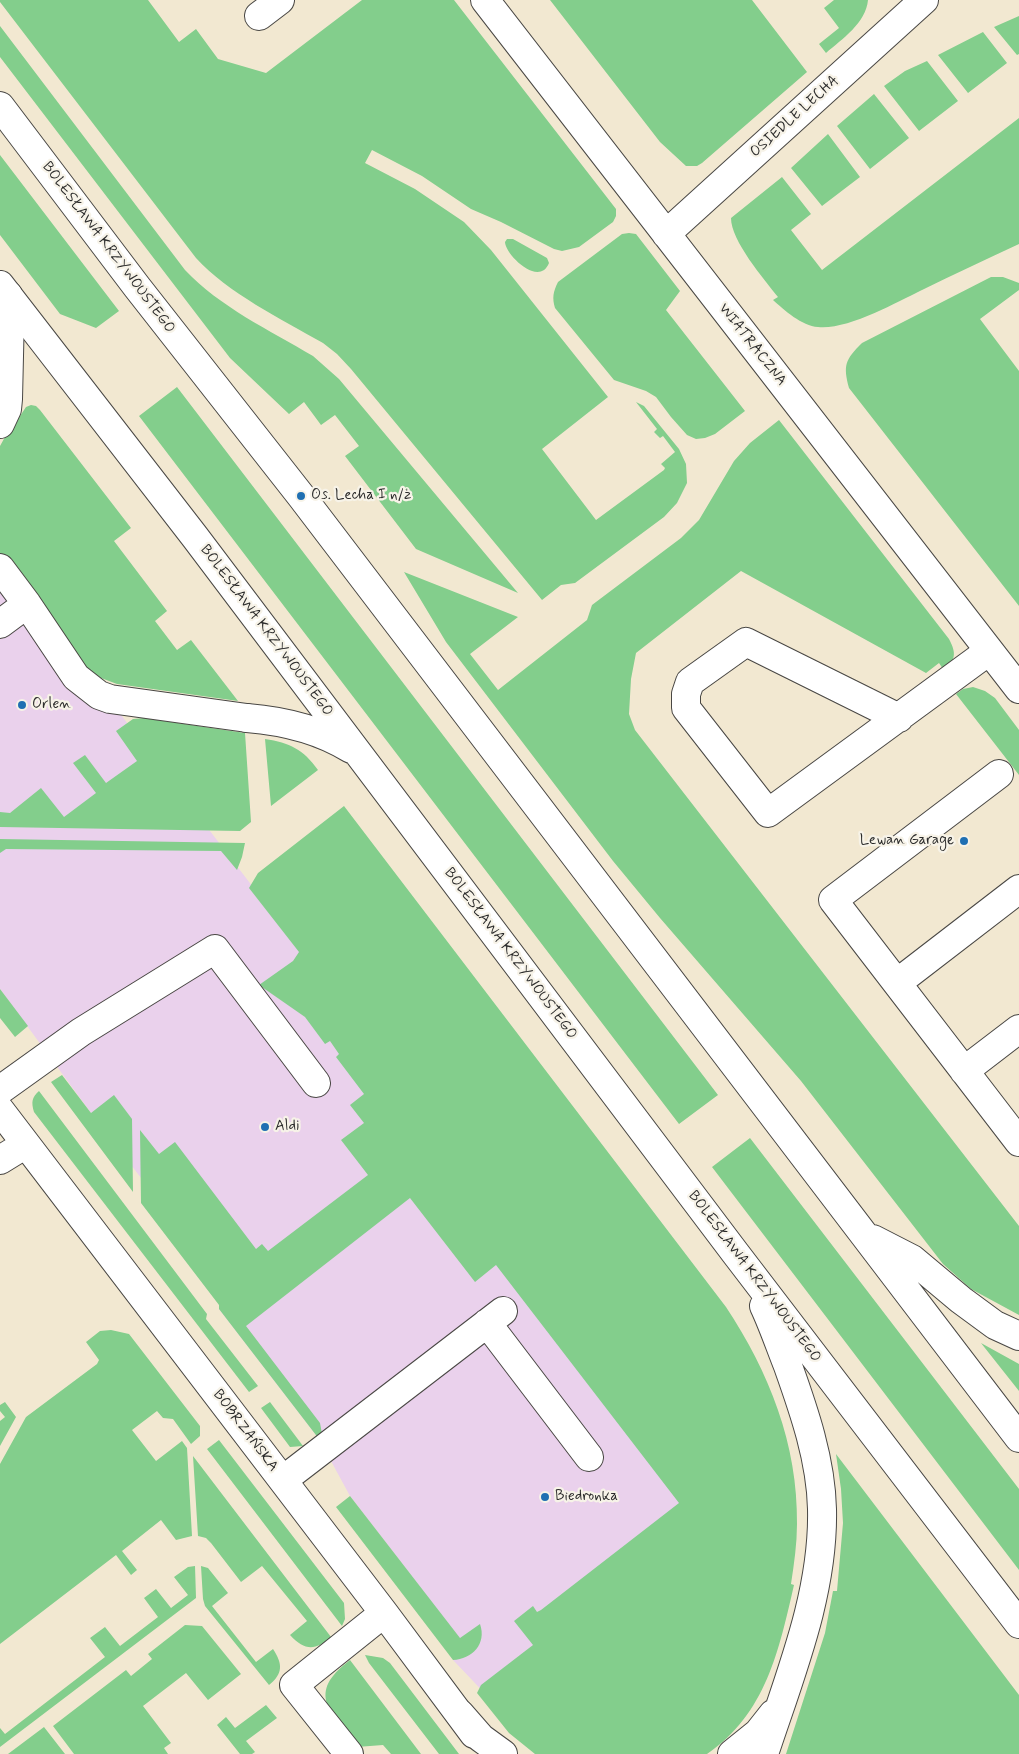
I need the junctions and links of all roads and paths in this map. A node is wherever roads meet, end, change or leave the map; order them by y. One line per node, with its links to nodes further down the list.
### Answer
1 (485, 0): 4 (main road, WIATRACZNA)
2 (924, 0): 4 (main road, OSIEDLE LECHA)
3 (0, 106): 25 (main road, BOLESŁAWA KRZYWOUSTEGO)
4 (666, 234): 10 (main road, WIATRACZNA)
5 (4, 290): 6 (main road); 13 (main road, BOLESŁAWA KRZYWOUSTEGO)
6 (0, 424)
7 (0, 568): 8 (main road)
8 (27, 604): 9 (main road); 13 (main road)
9 (0, 624)
10 (989, 651): 11 (main road, WIATRACZNA); 12 (main road)
11 (1019, 689)
12 (898, 718): 12 (main road)
13 (362, 758): 26 (main road, BOLESŁAWA KRZYWOUSTEGO)
14 (999, 774): 16 (main road)
15 (1019, 889): 16 (main road)
16 (897, 983): 18 (main road)
17 (1019, 1029): 18 (main road)
18 (964, 1071): 22 (main road)
19 (316, 1083): 20 (main road)
20 (0, 1090)
21 (0, 1110): 23 (main road, BOBRZAŃSKA)
22 (1019, 1142)
23 (26, 1144): 24 (main road); 30 (main road, BOBRZAŃSKA)
24 (0, 1160)
25 (866, 1236): 27 (main road); 28 (main road, BOLESŁAWA KRZYWOUSTEGO)
26 (736, 1254): 32 (main road, BOLESŁAWA KRZYWOUSTEGO); 33 (main road)
27 (1019, 1336)
28 (1019, 1438)
29 (589, 1457): 30 (main road)
30 (283, 1480): 31 (main road, BOBRZAŃSKA)
31 (384, 1613): 34 (main road, BOBRZAŃSKA); 35 (main road)
32 (1019, 1624)
33 (783, 1698): 38 (main road); 39 (main road)
34 (460, 1714): 36 (main road, BOBRZAŃSKA); 37 (main road)
35 (349, 1754)
36 (488, 1754)
37 (503, 1754)
38 (732, 1754)
39 (764, 1754)

